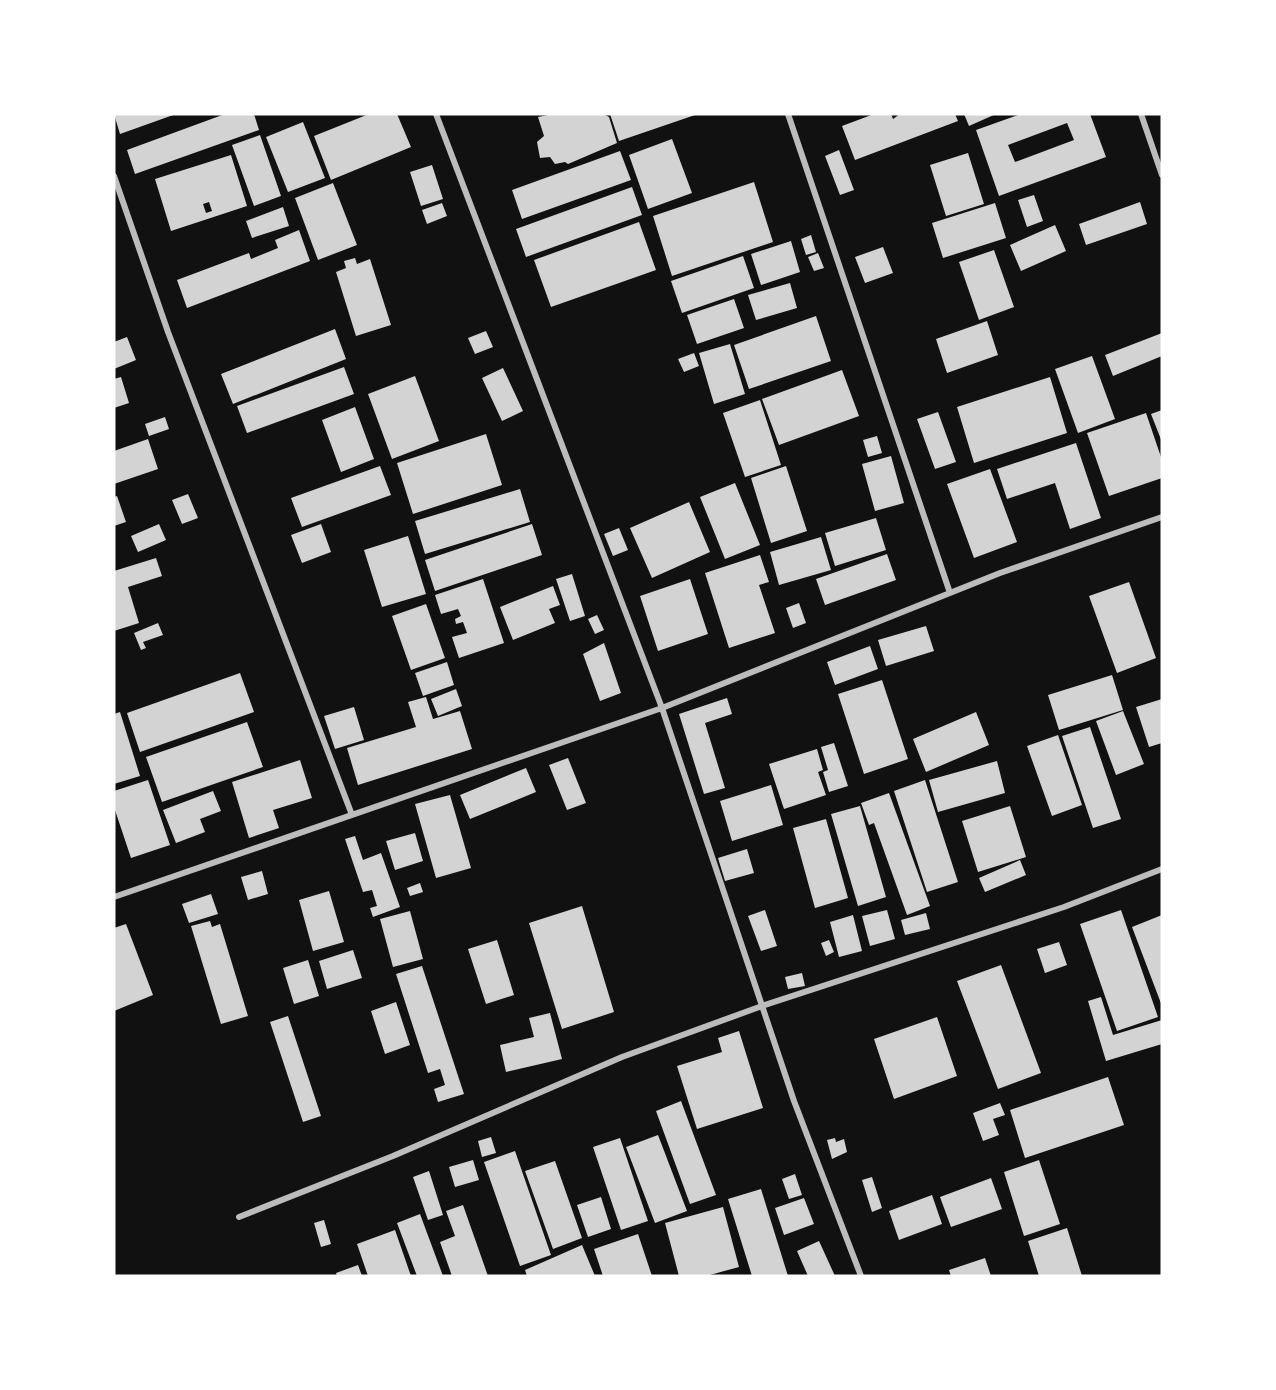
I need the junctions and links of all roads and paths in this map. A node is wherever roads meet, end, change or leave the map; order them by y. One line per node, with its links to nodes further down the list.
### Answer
1 (436, 114): 8 (street)
2 (788, 114): 7 (street)
3 (1141, 114): 4 (street)
4 (1162, 175)
5 (114, 176): 9 (street)
6 (1162, 517): 7 (street)
7 (950, 593): 8 (street)
8 (662, 708): 9 (street); 12 (street)
9 (352, 815): 11 (street)
10 (1162, 868): 12 (street)
11 (114, 897)
12 (762, 1006): 13 (street); 14 (street)
13 (239, 1216)
14 (861, 1276)

